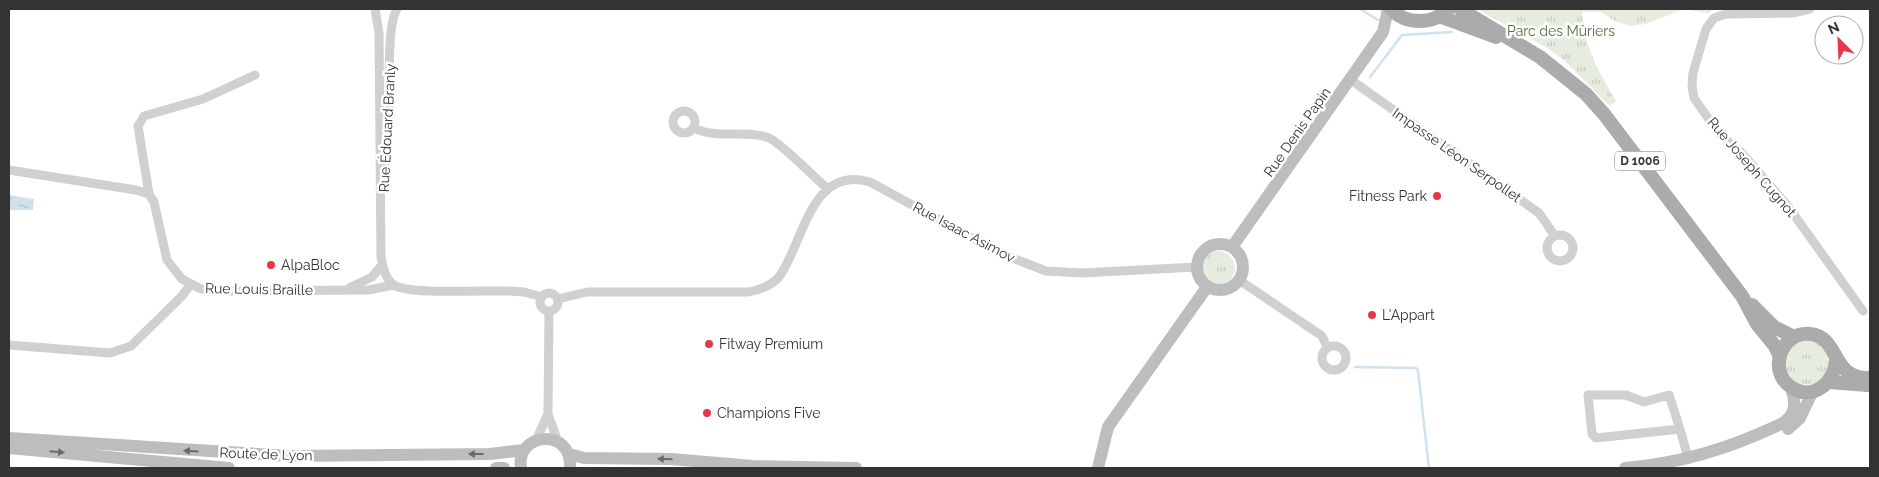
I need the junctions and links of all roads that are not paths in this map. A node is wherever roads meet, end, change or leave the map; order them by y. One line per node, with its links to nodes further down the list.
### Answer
1 (375, 9): 18 (street, Rue Édouard Branly)
2 (397, 9): 18 (street, Rue Édouard Branly)
3 (1389, 9): 7 (main road); 8 (main road, Rue Denis Papin)
4 (1460, 9): 9 (main road, D 1006)
5 (1810, 9): 30 (street, Rue Joseph Cugnot)
6 (1444, 13): 7 (main road); 9 (main road, D 1006)
7 (1408, 20): 8 (main road, Rue Denis Papin)
8 (1383, 32): 11 (main road, Rue Denis Papin)
9 (1518, 45): 26 (main road, D 1006)
10 (255, 75): 15 (street, Rue Louis Braille)
11 (1351, 80): 16 (street, Impasse Léon Serpollet); 17 (main road, Rue Denis Papin)
12 (694, 128): 14 (street)
13 (9, 170): 15 (street)
14 (828, 189): 20 (street, Rue Isaac Asimov); 28 (street, Rue Isaac Asimov)
15 (149, 194): 22 (street, Rue Louis Braille)
16 (1555, 236)
17 (1232, 247): 20 (main road); 21 (main road)
18 (381, 249): 19 (street, Rue Édouard Branly)
19 (382, 264): 23 (street, Rue Édouard Branly); 25 (street, Rue Louis Braille)
20 (1196, 267): 24 (main road)
21 (1239, 280): 24 (main road); 33 (street)
22 (190, 285): 25 (street, Rue Louis Braille); 32 (street)
23 (394, 285): 25 (street, Rue Louis Braille); 27 (street)
24 (1207, 287): 56 (main road)
25 (341, 291)
26 (1742, 296): 31 (main road, D 1006); 34 (main road, D 1006)
27 (542, 297): 28 (street); 29 (street)
28 (558, 299): 29 (street)
29 (549, 311): 41 (street)
30 (1863, 311)
31 (1794, 337): 34 (main road); 35 (main road)
32 (9, 345)
33 (1328, 347)
34 (1779, 356): 39 (main road)
35 (1836, 360): 36 (main road); 37 (main road)
36 (1870, 378)
37 (1829, 382): 38 (main road); 40 (main road)
38 (1870, 385)
39 (1791, 388): 40 (main road); 49 (main road)
40 (1813, 391): 49 (main road)
41 (548, 414): 44 (street); 45 (street)
42 (1680, 429): 42 (street); 49 (street)
43 (9, 438): 47 (main road, Route de Lyon, one-way to 43)
44 (536, 440): 45 (main road); 47 (main road)
45 (558, 442): 48 (main road)
46 (9, 448): 50 (main road, Route de Lyon, one-way to 50)
47 (524, 450): 53 (main road)
48 (569, 454): 54 (main road); 55 (main road, one-way to 48)
49 (1685, 464): 57 (main road)
50 (230, 468)
51 (496, 468): 52 (main road)
52 (504, 468)
53 (521, 468)
54 (570, 468)
55 (856, 468)
56 (1098, 468)
57 (1625, 468)

